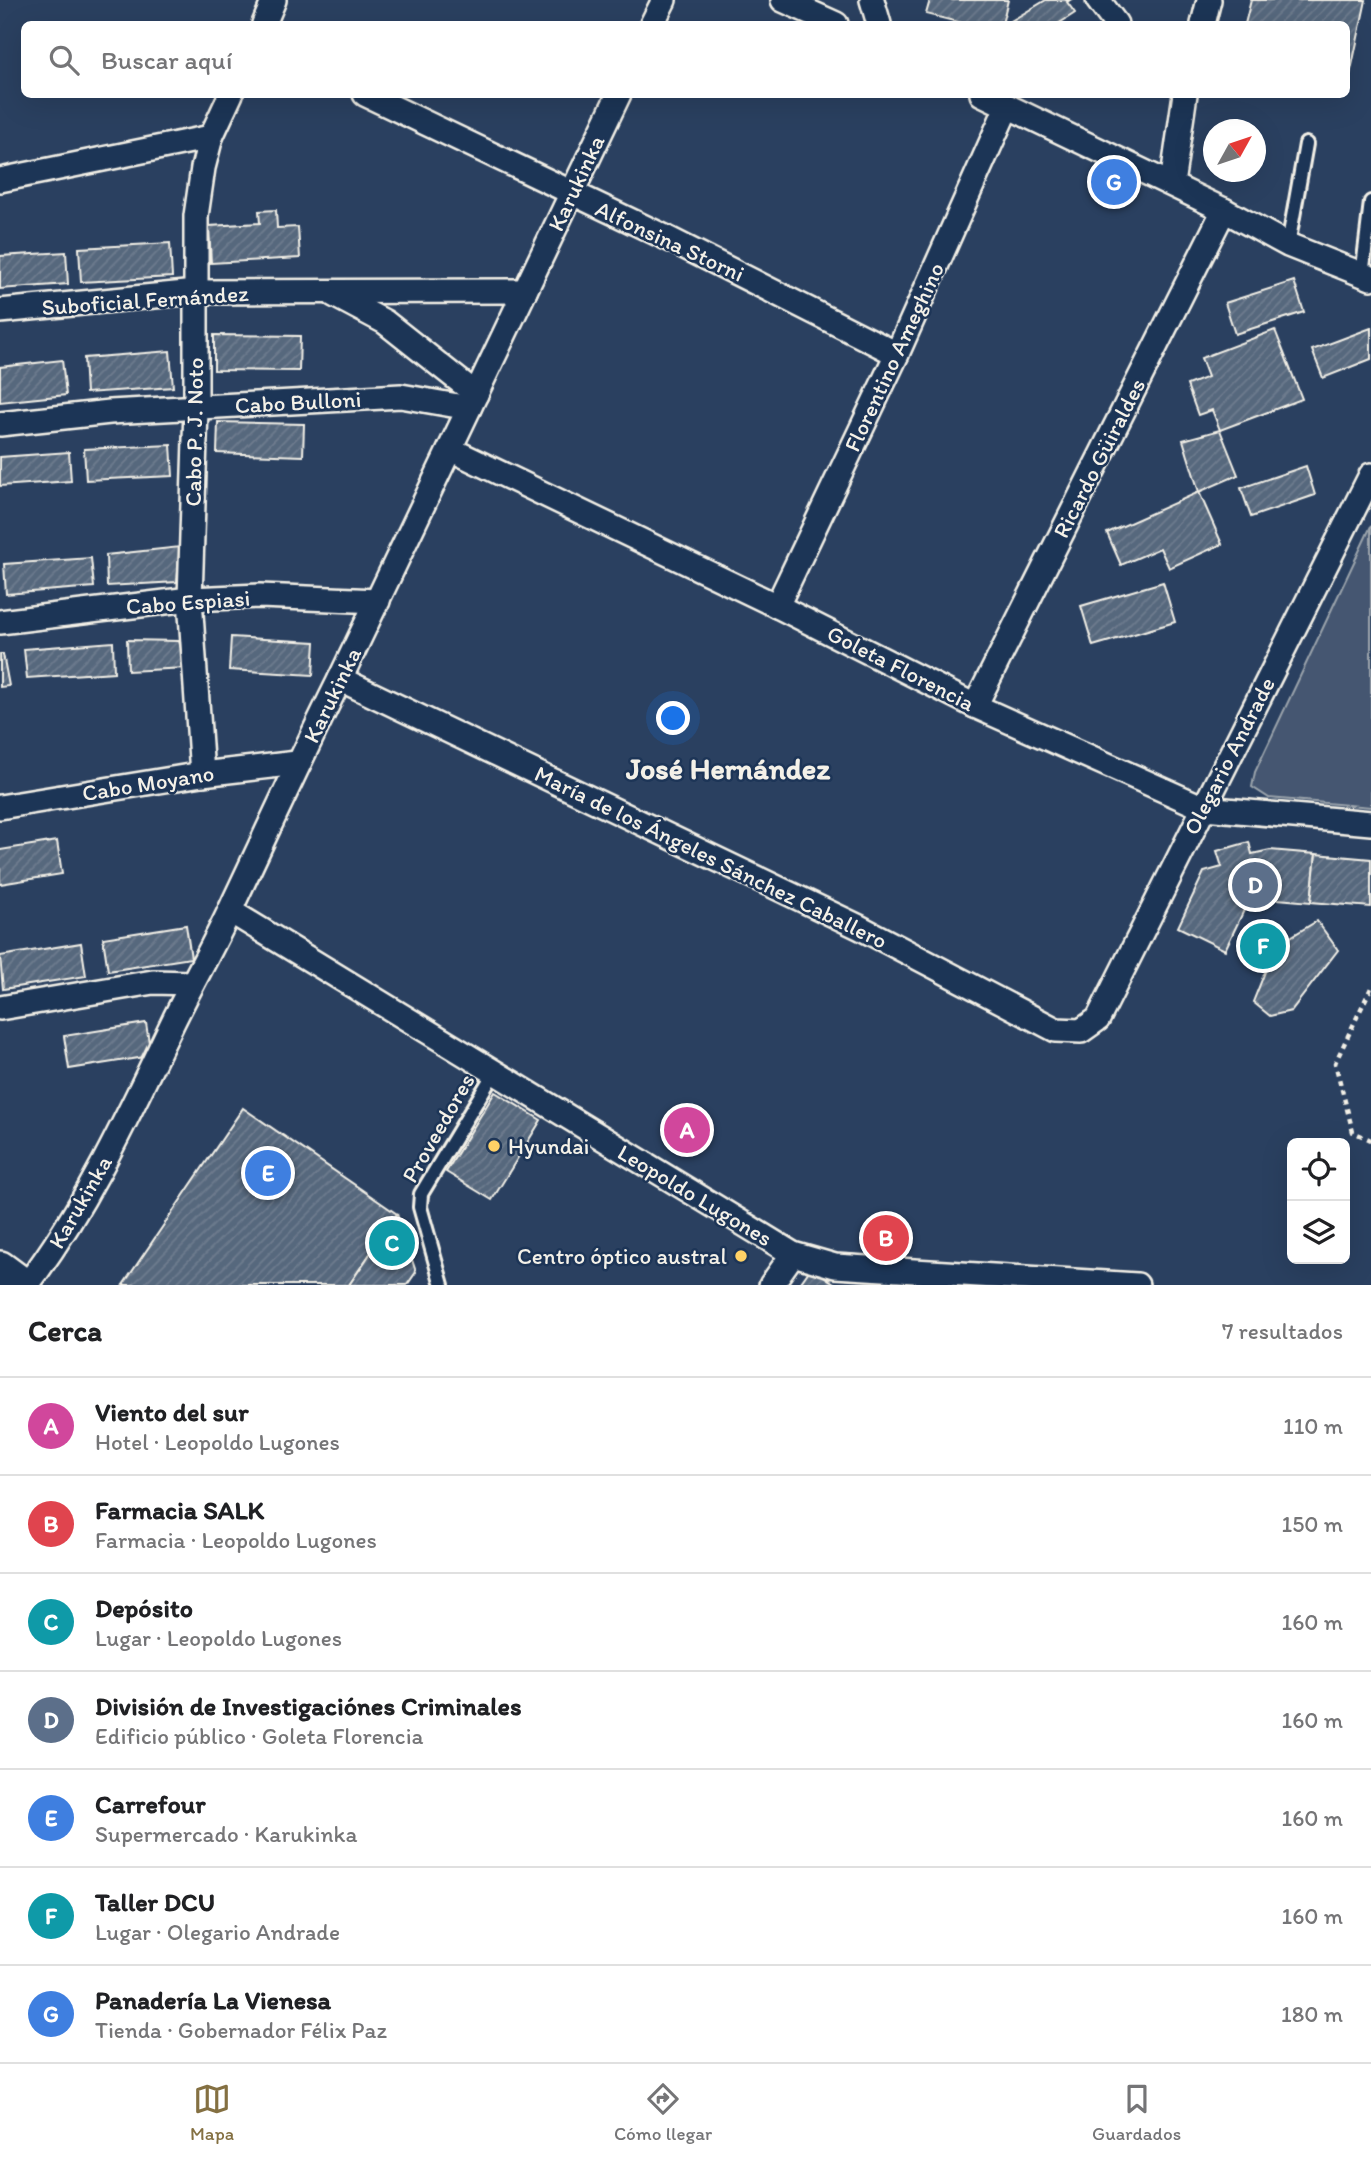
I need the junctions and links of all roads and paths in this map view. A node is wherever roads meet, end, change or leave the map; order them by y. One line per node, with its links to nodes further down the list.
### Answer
1 (274, 0): 7 (street)
2 (664, 0): 8 (street)
3 (783, 0): 9 (street)
4 (872, 0): 10 (street)
5 (1098, 0): 11 (street)
6 (1209, 0): 12 (street)
7 (265, 21)
8 (654, 21)
9 (829, 21)
10 (878, 21)
11 (1114, 21)
12 (1204, 21)
13 (229, 98): 19 (street, Cabo P. J. Noto)
14 (373, 98): 23 (street, Alfonsina Storni)
15 (617, 98): 23 (street, Karukinka)
16 (990, 98): 18 (street)
17 (1182, 98): 22 (street)
18 (1007, 107): 22 (street); 32 (street, Florentino Ameghino)
19 (211, 136): 21 (street); 29 (street, Cabo P. J. Noto)
20 (1306, 144): 26 (lane)
21 (0, 180)
22 (1172, 184): 25 (street)
23 (571, 194): 28 (street, Karukinka); 32 (street, Alfonsina Storni)
24 (1371, 202): 27 (lane)
25 (1224, 210): 26 (street); 43 (street, Ricardo Güiraldes)
26 (1288, 245): 27 (street)
27 (1366, 277)
28 (525, 291): 30 (street, Suboficial Fernández); 33 (street, Karukinka)
29 (195, 292): 30 (street, Suboficial Fernández); 31 (street, Suboficial Fernández); 34 (street, Cabo P. J. Noto)
30 (332, 293): 33 (street, Suboficial Fernández)
31 (0, 311)
32 (897, 354): 40 (street, Florentino Ameghino)
33 (473, 401): 34 (street, Cabo Bulloni); 36 (street, Karukinka)
34 (196, 408): 35 (street, Cabo Bulloni); 38 (street, Cabo P. J. Noto)
35 (0, 424)
36 (450, 449): 39 (street, Karukinka); 40 (street, Goleta Florencia)
37 (1371, 475): 47 (street, Olegario Andrade)
38 (190, 599): 39 (street, Cabo Espiasi); 41 (street, Cabo Espiasi); 45 (street, Cabo P. J. Noto)
39 (377, 601): 42 (street, Karukinka)
40 (777, 606): 43 (street, Goleta Florencia)
41 (0, 622)
42 (340, 679): 44 (street, Karukinka); 53 (street, María de los Ángeles Sánchez Caballero)
43 (975, 706): 47 (street, Goleta Florencia)
44 (297, 763): 45 (street, Cabo Moyano); 49 (street, Karukinka)
45 (202, 774): 46 (street, Cabo Moyano)
46 (0, 807)
47 (1204, 808): 48 (street, Goleta Florencia); 53 (street, Olegario Andrade)
48 (1371, 823)
49 (230, 911): 50 (street, Karukinka); 54 (street, Leopoldo Lugones)
50 (191, 984): 52 (street); 58 (street, Karukinka)
51 (1371, 988): 55 (path)
52 (0, 1008)
53 (1081, 1031)
54 (494, 1073): 56 (street, Leopoldo Lugones); 59 (lane, Proveedores)
55 (1371, 1140)
56 (793, 1254): 60 (street); 61 (street, Leopoldo Lugones)
57 (0, 1268): 58 (main road)
58 (25, 1285)
59 (442, 1285)
60 (771, 1285)
61 (1128, 1285)

